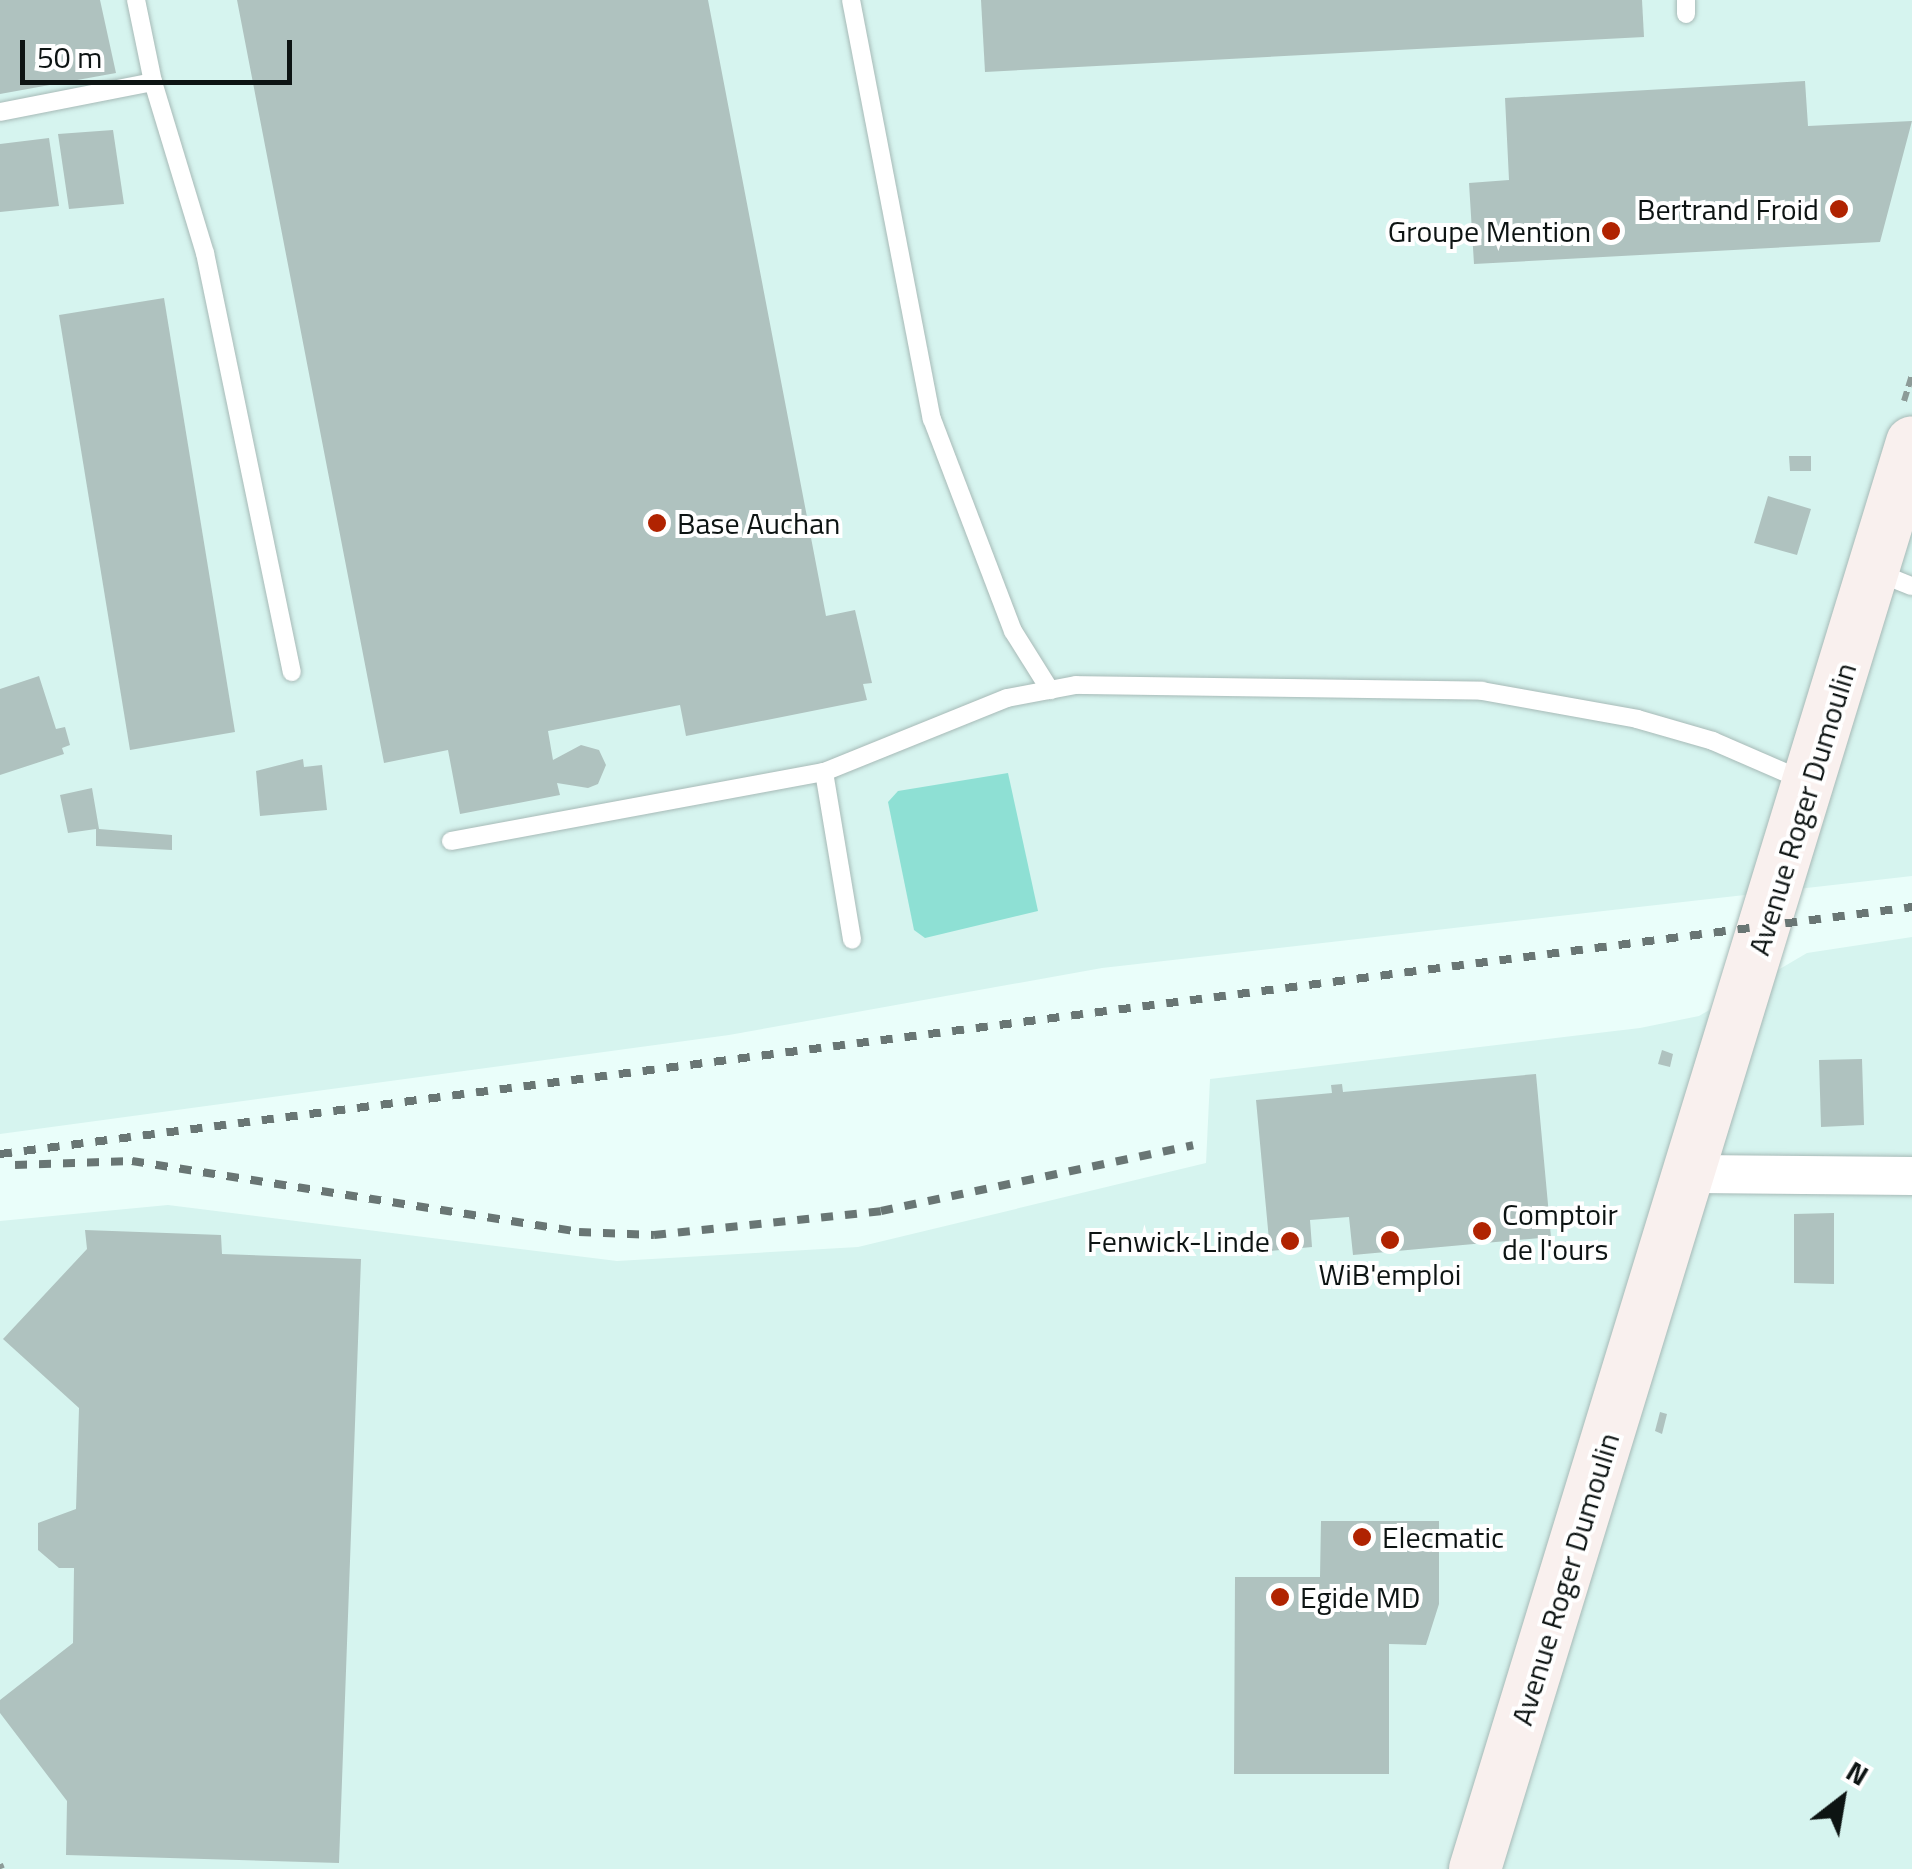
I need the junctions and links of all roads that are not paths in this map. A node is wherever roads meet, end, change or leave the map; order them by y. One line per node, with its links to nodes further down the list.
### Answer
1 (136, 0): 3 (lane)
2 (851, 0): 8 (lane)
3 (153, 82): 4 (lane); 7 (lane)
4 (0, 112)
5 (1912, 442): 6 (main road, Avenue Roger Dumoulin)
6 (1893, 578): 10 (main road, Avenue Roger Dumoulin)
7 (292, 672)
8 (1050, 690): 9 (lane); 10 (lane)
9 (824, 772): 11 (lane); 12 (lane)
10 (1810, 784): 13 (main road, Avenue Roger Dumoulin)
11 (451, 841)
12 (852, 940)
13 (1692, 1174): 14 (street); 15 (main road, Avenue Roger Dumoulin)
14 (1912, 1176)
15 (1475, 1869)

